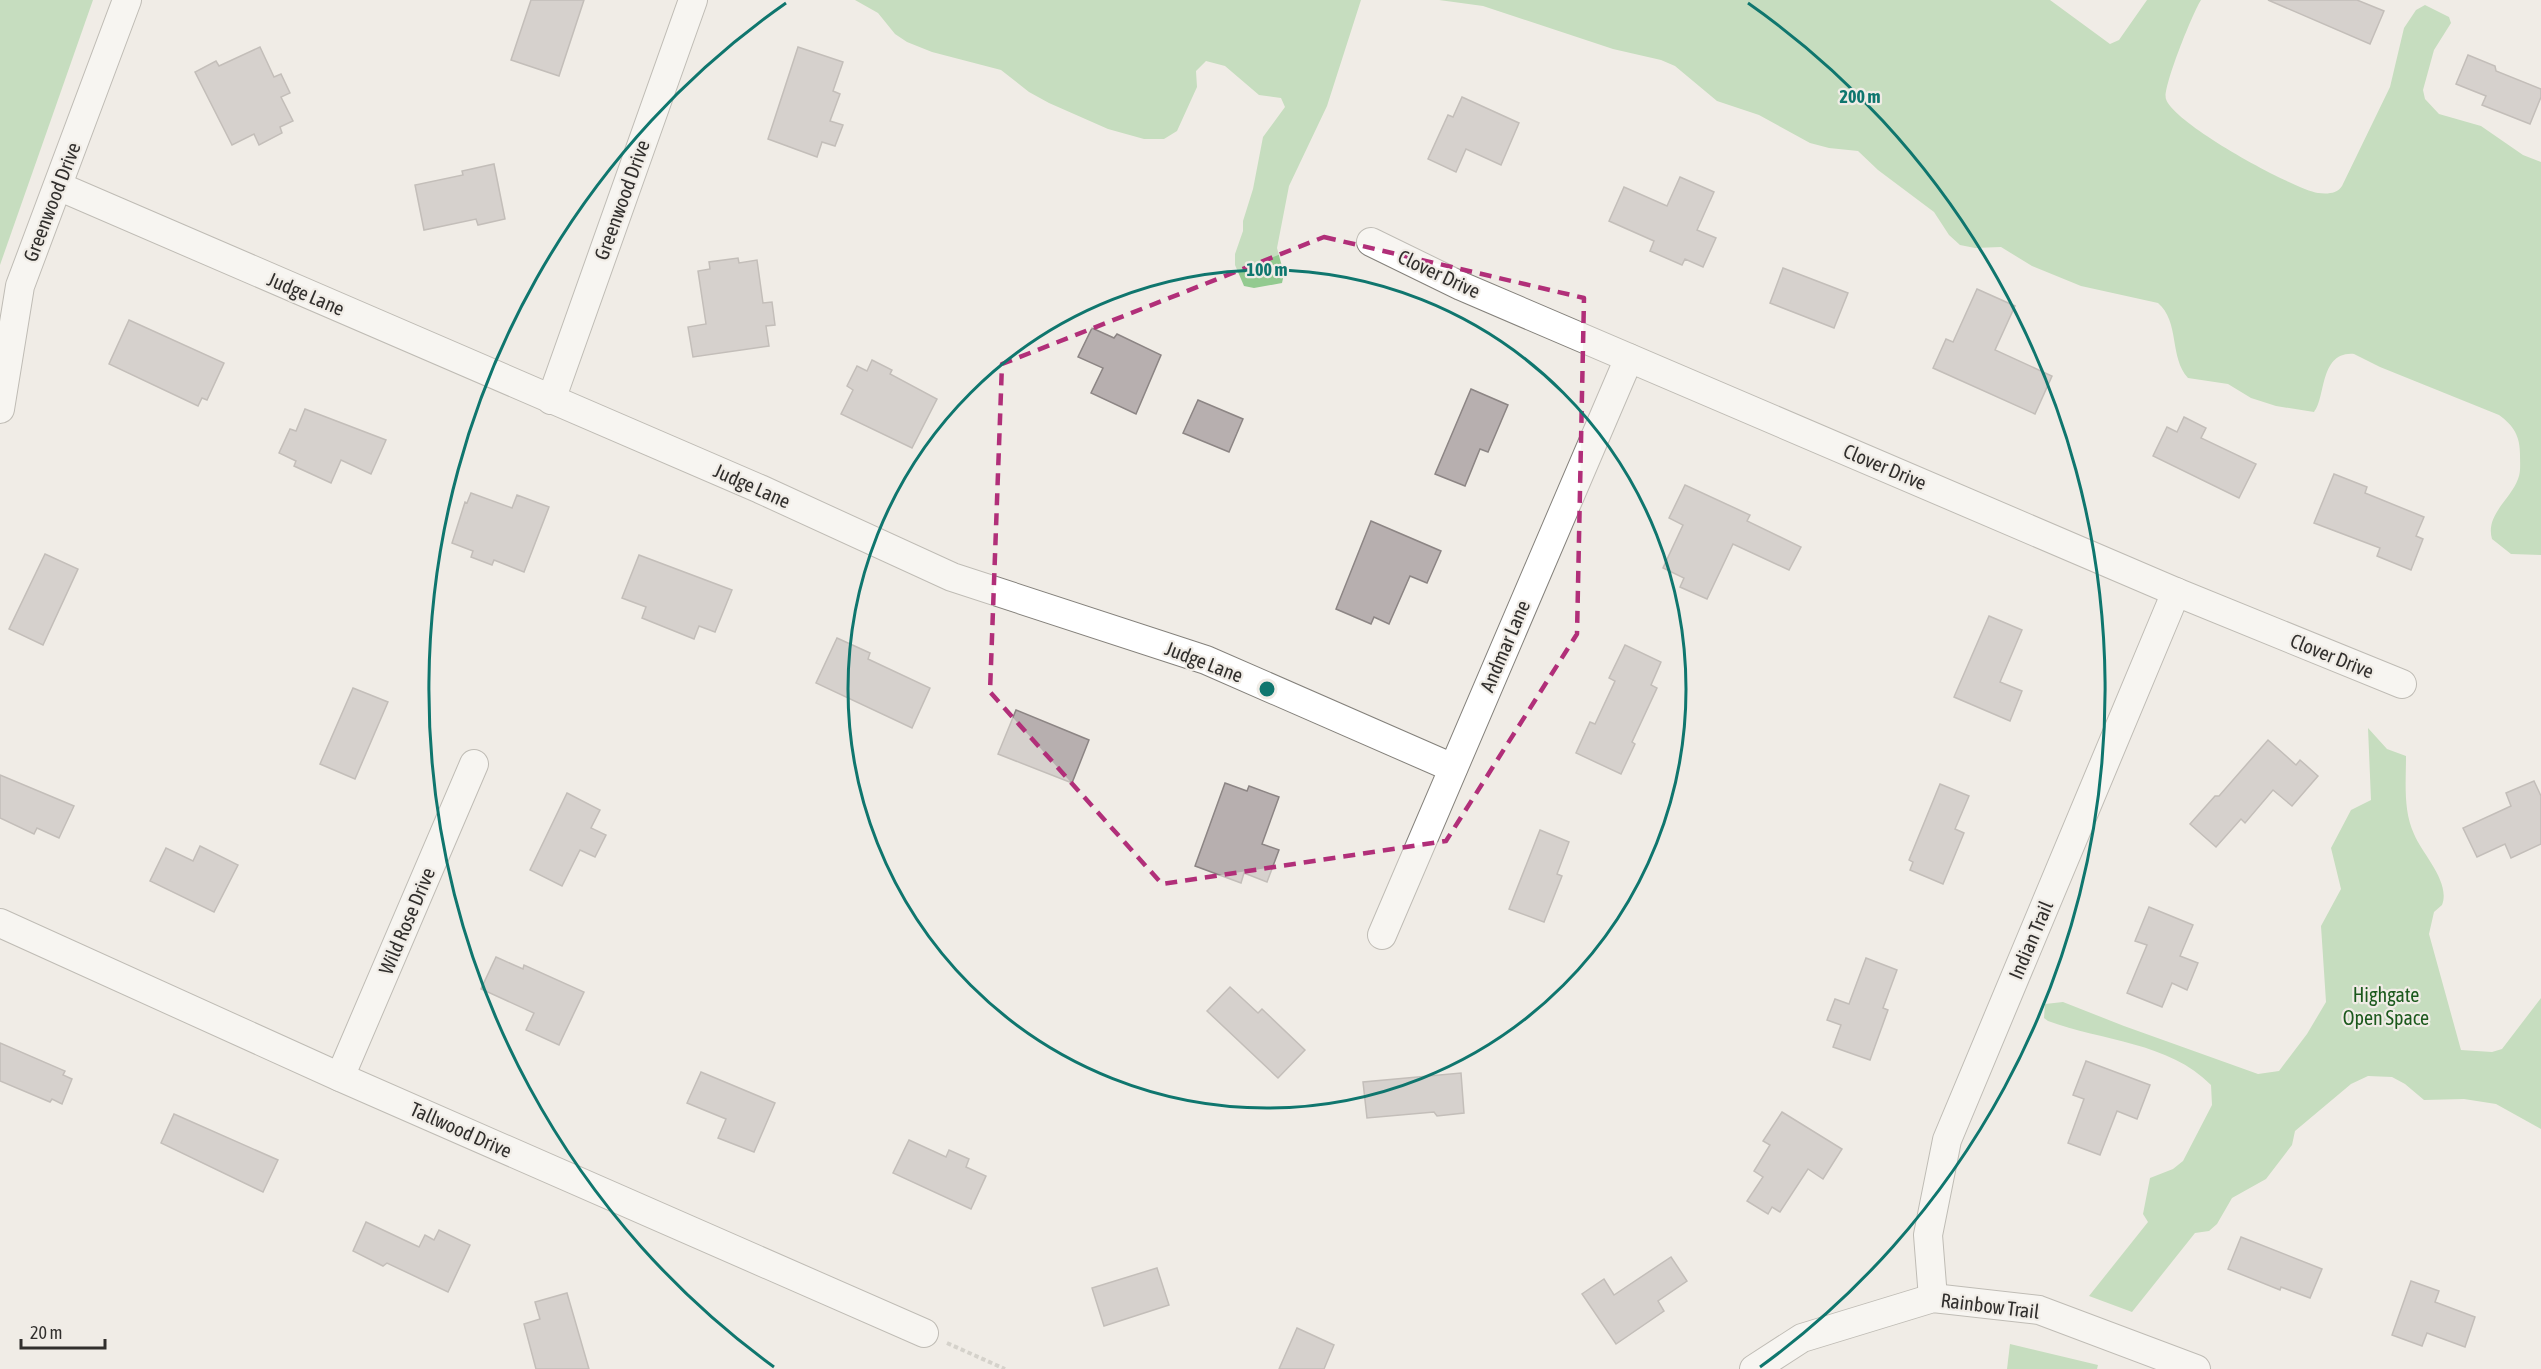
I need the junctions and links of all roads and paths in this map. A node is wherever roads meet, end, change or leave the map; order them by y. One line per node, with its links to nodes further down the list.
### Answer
1 (127, 0): 3 (street, Greenwood Drive)
2 (693, 0): 6 (street, Greenwood Drive)
3 (58, 186): 6 (street, Judge Lane); 7 (street, Greenwood Drive)
4 (1371, 242): 5 (street, Clover Drive)
5 (1629, 358): 8 (street, Clover Drive); 11 (street, Andmar Lane)
6 (551, 400): 11 (street, Judge Lane)
7 (0, 410)
8 (2176, 592): 9 (street, Clover Drive); 15 (street, Indian Trail)
9 (2402, 684)
10 (474, 764): 14 (street, Wild Rose Drive)
11 (1452, 768): 13 (street, Andmar Lane)
12 (0, 923): 14 (street, Tallwood Drive)
13 (1382, 935)
14 (340, 1077): 16 (street, Tallwood Drive)
15 (1933, 1298): 18 (street, Rainbow Trail); 19 (street, Rainbow Trail)
16 (924, 1333): 17 (path)
17 (1005, 1369)
18 (1754, 1369)
19 (2196, 1369)

